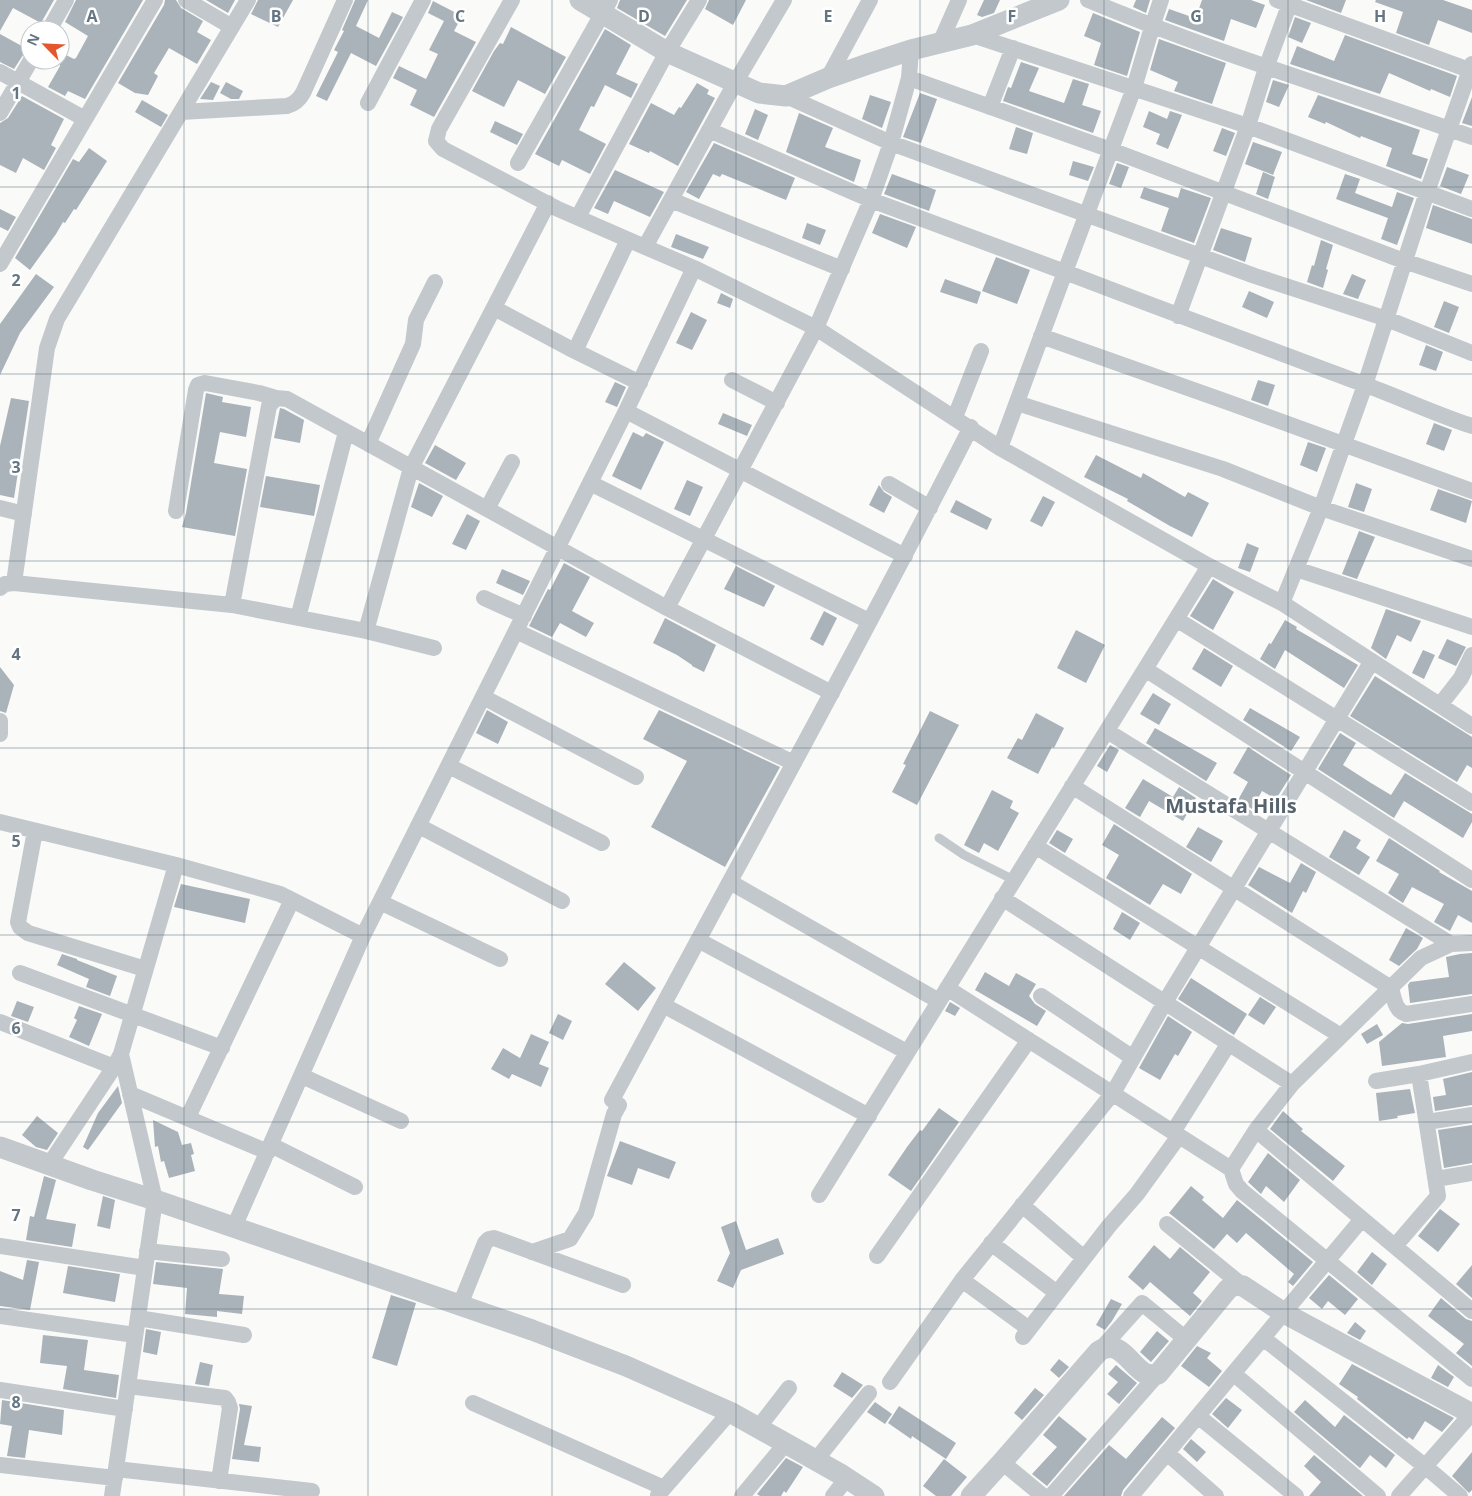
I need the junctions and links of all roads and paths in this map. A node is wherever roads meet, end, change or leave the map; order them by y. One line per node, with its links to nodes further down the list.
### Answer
1 (66, 0): 18 (street)
2 (155, 0): 40 (street)
3 (186, 0): 19 (street)
4 (248, 0): 19 (street)
5 (345, 0): 38 (street)
6 (423, 0): 36 (street)
7 (512, 0): 52 (street)
8 (580, 0): 17 (street)
9 (699, 0): 25 (street)
10 (784, 0): 33 (street)
11 (870, 0): 30 (street)
12 (959, 0): 22 (street)
13 (1059, 0): 21 (street)
14 (1088, 0): 20 (street)
15 (1161, 0): 20 (street)
16 (1286, 2): 26 (street); 27 (street)
17 (606, 7): 25 (street); 47 (street)
18 (55, 20)
19 (232, 27): 38 (street)
20 (1152, 27): 26 (street); 34 (street)
21 (972, 35): 22 (street); 23 (street)
22 (940, 43): 24 (street)
23 (1012, 48): 34 (street); 37 (street)
24 (911, 50): 30 (street); 31 (street)
25 (667, 52): 33 (street); 55 (street)
26 (1266, 68): 41 (street); 42 (street)
27 (1471, 69): 42 (street)
28 (25, 70): 32 (street)
29 (0, 72): 32 (street)
30 (828, 78): 35 (street)
31 (909, 78): 37 (street); 45 (street)
32 (18, 82): 39 (street); 40 (street)
33 (735, 83): 35 (street); 43 (street)
34 (1134, 88): 41 (street); 46 (street)
35 (786, 96): 45 (street)
36 (368, 103)
37 (990, 107): 46 (street)
38 (181, 112): 99 (street)
39 (0, 113)
40 (85, 119): 59 (street)
41 (1248, 126): 48 (street); 49 (street)
42 (1450, 129): 44 (street); 48 (street)
43 (709, 130): 50 (street); 51 (street)
44 (1472, 137)
45 (891, 143): 51 (street); 54 (street)
46 (1111, 150): 49 (street); 54 (street)
47 (518, 163)
48 (1427, 192): 53 (street); 60 (street)
49 (1224, 193): 58 (street); 60 (street)
50 (671, 200): 57 (street); 62 (street)
51 (871, 200): 62 (street); 63 (street)
52 (548, 203): 55 (street); 66 (street)
53 (1472, 209)
54 (1086, 215): 58 (street); 63 (street)
55 (578, 217): 56 (street)
56 (628, 240): 57 (street); 72 (street)
57 (645, 247): 61 (street)
58 (1200, 256): 67 (street); 68 (street)
59 (2, 258)
60 (1404, 261): 65 (street); 68 (street)
61 (694, 268): 69 (street); 75 (street)
62 (842, 269): 69 (street)
63 (1065, 272): 67 (street); 70 (street)
64 (435, 282): 85 (street)
65 (1472, 284)
66 (494, 308): 72 (street); 89 (street)
67 (1178, 316): 76 (street)
68 (1387, 320): 73 (street); 76 (street)
69 (816, 328): 78 (street); 81 (street)
70 (1041, 336): 79 (street); 86 (street)
71 (981, 350): 81 (street)
72 (575, 351): 75 (street)
73 (1472, 353)
74 (732, 380): 78 (street)
75 (640, 383): 80 (street)
76 (1366, 385): 82 (street); 86 (street)
77 (276, 398): 84 (street); 98 (street); 109 (street)
78 (777, 403): 90 (street)
79 (1017, 403): 87 (street); 96 (street)
80 (626, 411): 90 (street); 91 (street)
81 (955, 417): 83 (street)
82 (1472, 426)
83 (971, 427): 87 (street); 95 (street)
84 (346, 432): 85 (street); 111 (street)
85 (368, 444): 89 (street)
86 (1344, 444): 93 (street); 96 (street)
87 (1000, 448): 104 (street)
88 (512, 462): 97 (street)
89 (411, 468): 97 (street); 116 (street)
90 (742, 470): 100 (street); 102 (street)
91 (590, 483): 100 (street); 101 (street)
92 (889, 484): 95 (street)
93 (1472, 491)
94 (0, 508): 99 (street)
95 (930, 508): 102 (street)
96 (1321, 508): 103 (street); 105 (street)
97 (486, 509): 101 (street)
98 (176, 511)
99 (24, 514): 106 (street)
100 (704, 540): 110 (street); 113 (street)
101 (558, 548): 110 (street); 114 (street)
102 (905, 556): 113 (street)
103 (1472, 559)
104 (1209, 566): 108 (street); 112 (street)
105 (1296, 568): 108 (street); 115 (street)
106 (7, 586): 109 (street)
107 (484, 598): 114 (street)
108 (1282, 603): 119 (street)
109 (232, 604): 111 (street)
110 (667, 608): 121 (street)
111 (298, 618): 116 (street)
112 (1176, 619): 120 (street); 125 (street)
113 (869, 621): 121 (street)
114 (520, 624): 122 (street); 129 (street)
115 (1472, 626)
116 (366, 631): 117 (street)
117 (434, 648)
118 (1472, 655): 123 (street)
119 (1372, 661): 123 (street); 125 (street)
120 (1145, 669): 127 (street); 131 (street)
121 (832, 693): 129 (street)
122 (483, 697): 130 (street); 132 (street)
123 (1440, 705): 126 (street)
124 (0, 720): 128 (street)
125 (1336, 720): 131 (street); 134 (street)
126 (1472, 726)
127 (1106, 730): 133 (street); 138 (street)
128 (0, 734)
129 (794, 763): 145 (street)
130 (449, 766): 136 (street); 140 (street)
131 (1304, 772): 138 (street); 144 (street)
132 (636, 777)
133 (1072, 786): 141 (street); 146 (street)
134 (1472, 803)
135 (1, 823): 137 (street)
136 (418, 826): 149 (street); 150 (street)
137 (28, 829): 142 (street); 157 (street)
138 (1269, 831): 146 (street); 154 (street)
139 (939, 838): 143 (lane)
140 (602, 843)
141 (1035, 846): 143 (street); 155 (street)
142 (176, 865): 148 (street); 157 (street)
143 (1014, 880): 147 (street)
144 (1472, 880)
145 (730, 882): 152 (street); 160 (street)
146 (1234, 889): 155 (street); 159 (street)
147 (1002, 898): 160 (street); 162 (street)
148 (292, 900): 151 (street); 170 (street)
149 (562, 901)
150 (380, 902): 151 (street); 156 (street)
151 (363, 936): 176 (street)
152 (698, 940): 164 (street); 171 (street)
153 (1472, 943): 154 (street)
154 (1451, 944): 159 (street)
155 (1198, 948): 162 (street); 167 (street)
156 (500, 959)
157 (145, 969): 165 (street)
158 (20, 973): 165 (street)
159 (1391, 988): 163 (street); 167 (street)
160 (943, 994): 168 (street); 171 (street)
161 (1041, 996): 172 (street)
162 (1165, 1002): 169 (street); 172 (street)
163 (1472, 1004)
164 (663, 1005): 182 (street); 205 (street)
165 (132, 1014): 170 (street); 173 (street)
166 (0, 1022): 173 (street)
167 (1341, 1036): 178 (street)
168 (1029, 1040): 179 (street); 206 (street)
169 (1230, 1044): 178 (street); 187 (street)
170 (222, 1048): 183 (street)
171 (907, 1052): 182 (street)
172 (1133, 1058): 179 (street)
173 (118, 1061): 180 (street); 190 (street)
174 (1472, 1062): 175 (street)
175 (1419, 1074): 177 (street); 185 (street)
176 (302, 1076): 184 (street); 189 (street)
177 (1376, 1081)
178 (1292, 1084): 186 (street)
179 (1113, 1093): 187 (street); 197 (street)
180 (130, 1094): 183 (street); 196 (street)
181 (1472, 1115): 185 (street)
182 (869, 1116): 195 (street)
183 (188, 1117): 189 (street)
184 (401, 1121)
185 (1426, 1122): 193 (street)
186 (1256, 1130): 191 (street); 198 (street)
187 (1176, 1134): 191 (street); 207 (street)
188 (0, 1146): 190 (street)
189 (270, 1149): 194 (street); 200 (street)
190 (48, 1165): 196 (street)
191 (1231, 1169): 209 (street)
192 (1472, 1173): 193 (street)
193 (1436, 1179): 203 (street)
194 (355, 1187)
195 (819, 1195)
196 (155, 1200): 200 (street); 204 (street)
197 (1022, 1205): 201 (street); 207 (street)
198 (1362, 1219): 203 (street); 209 (street)
199 (1167, 1224): 213 (street)
200 (234, 1227): 215 (street)
201 (992, 1243): 211 (street); 214 (street)
202 (0, 1246): 210 (street)
203 (1395, 1246): 216 (street)
204 (147, 1251): 208 (street); 210 (street)
205 (532, 1252): 212 (street); 215 (street)
206 (877, 1256)
207 (1084, 1258): 214 (street)
208 (222, 1259)
209 (1328, 1260): 217 (street); 227 (street)
210 (145, 1268): 219 (street)
211 (962, 1280): 214 (street); 228 (street)
212 (623, 1285)
213 (1243, 1286): 217 (street); 223 (street)
214 (1057, 1293)
215 (460, 1305): 235 (street)
216 (1472, 1311)
217 (1284, 1313): 222 (street); 236 (street)
218 (0, 1316): 220 (street)
219 (138, 1318): 220 (street); 221 (street)
220 (135, 1335): 229 (street)
221 (244, 1335)
222 (1263, 1338): 226 (street); 244 (street)
223 (1187, 1340): 224 (street); 225 (street)
224 (1100, 1351): 225 (street); 242 (street)
225 (1158, 1374): 256 (street)
226 (1234, 1374): 237 (street); 260 (street)
227 (1472, 1379)
228 (890, 1382)
229 (128, 1386): 234 (street); 247 (street)
230 (790, 1388): 238 (street)
231 (0, 1390): 234 (street)
232 (869, 1393): 241 (street)
233 (474, 1404): 249 (street)
234 (124, 1409): 245 (street)
235 (730, 1412): 238 (street); 249 (street)
236 (1472, 1413): 244 (street)
237 (1198, 1416): 240 (street); 259 (street)
238 (758, 1428): 239 (street)
239 (786, 1443): 241 (street); 251 (street)
240 (1167, 1453): 257 (street); 258 (street)
241 (816, 1460): 246 (street)
242 (1002, 1462): 254 (street); 255 (street)
243 (0, 1465): 245 (street)
244 (1426, 1466): 261 (street); 262 (street)
245 (115, 1474): 247 (street); 250 (street)
246 (847, 1478): 252 (street); 253 (street)
247 (219, 1481): 248 (street)
248 (312, 1492)
249 (661, 1492)
250 (112, 1496)
251 (742, 1496)
252 (832, 1496)
253 (874, 1496)
254 (971, 1496)
255 (1043, 1496)
256 (1050, 1496)
257 (1131, 1496)
258 (1216, 1496)
259 (1296, 1496)
260 (1378, 1496)
261 (1399, 1496)
262 (1460, 1496)

